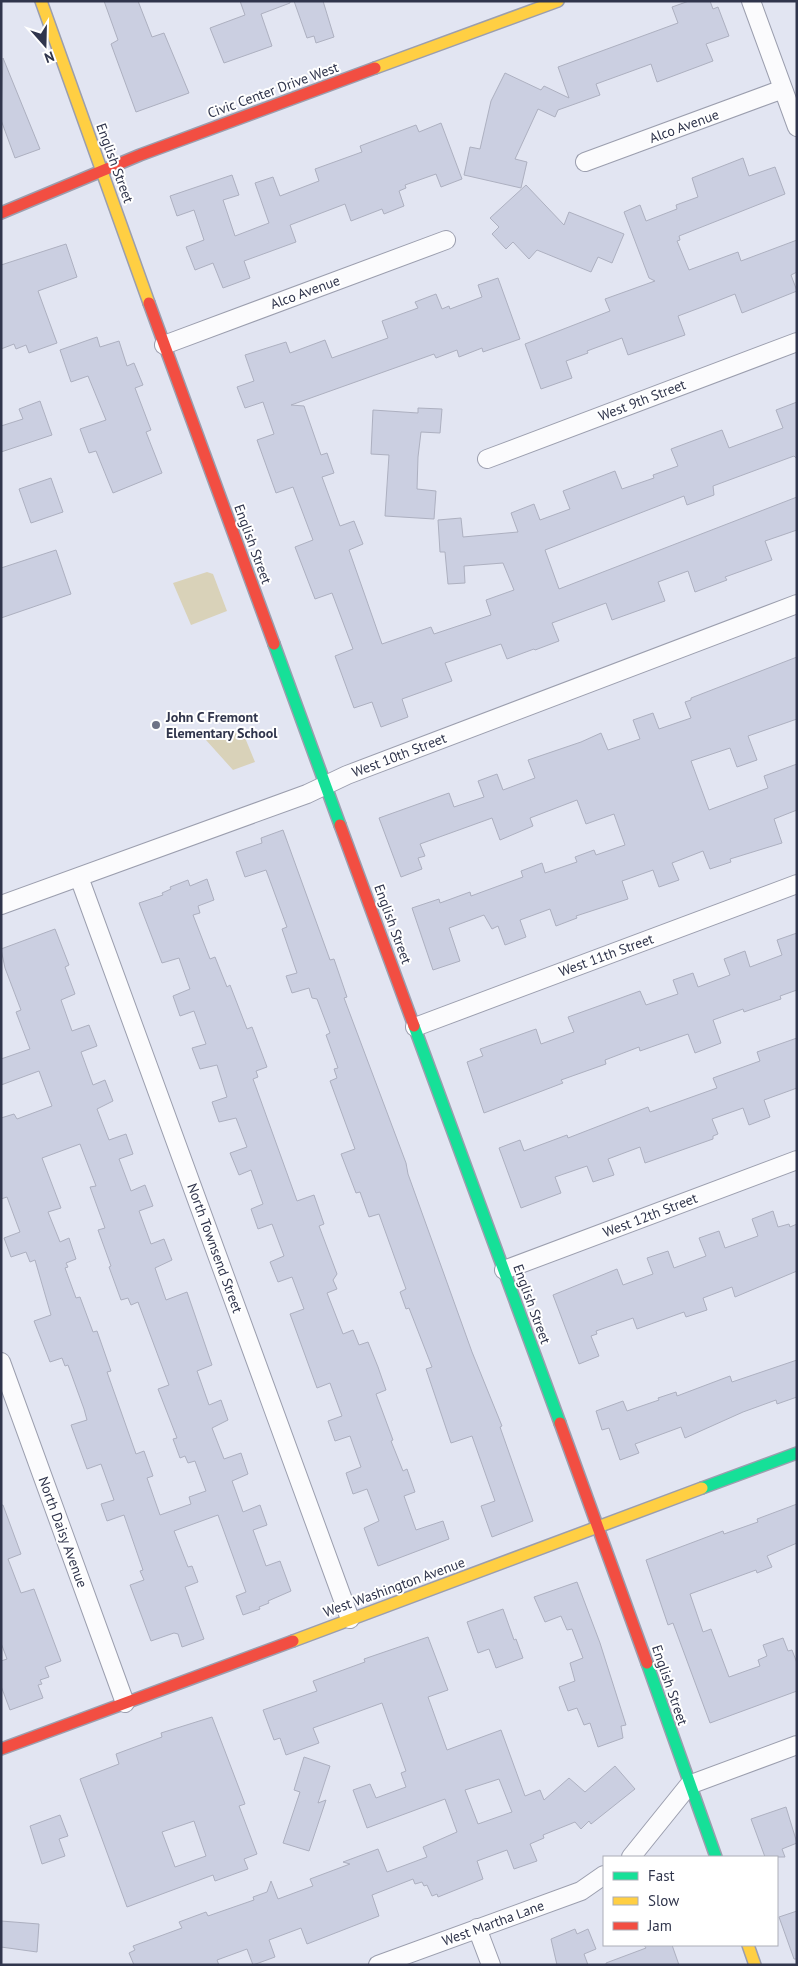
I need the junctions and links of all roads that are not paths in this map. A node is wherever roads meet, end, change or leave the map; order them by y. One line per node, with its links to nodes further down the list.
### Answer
1 (41, 1): 7 (street, English Street)
2 (558, 1): 7 (street, Civic Center Drive West)
3 (751, 1): 4 (street)
4 (783, 89): 5 (street); 6 (street, Alco Avenue)
5 (797, 127)
6 (585, 162)
7 (102, 171): 8 (street, Civic Center Drive West); 11 (street, English Street)
8 (1, 213)
9 (446, 240): 11 (street, Alco Avenue)
10 (797, 342): 12 (street, West 9th Street)
11 (164, 345): 14 (street, English Street)
12 (487, 459)
13 (797, 604): 14 (street, West 10th Street)
14 (326, 785): 15 (street, West 10th Street); 18 (street, English Street)
15 (79, 877): 17 (street, West 10th Street); 24 (street, North Townsend Street)
16 (797, 884): 18 (street, West 11th Street)
17 (1, 905)
18 (415, 1027): 20 (street, English Street)
19 (797, 1160): 20 (street, West 12th Street)
20 (504, 1270): 23 (street, English Street)
21 (1, 1362): 25 (street, North Daisy Avenue)
22 (797, 1453): 23 (street, West Washington Avenue)
23 (598, 1527): 24 (street, West Washington Avenue); 28 (street, English Street)
24 (350, 1619): 25 (street, West Washington Avenue)
25 (125, 1702): 27 (street, West Washington Avenue)
26 (797, 1745): 28 (street)
27 (1, 1748)
28 (689, 1785): 29 (street); 30 (street, English Street)
29 (632, 1856)
30 (716, 1856)
31 (603, 1876): 32 (street, West Martha Lane)
32 (477, 1928): 34 (street, West Martha Lane); 35 (street)
33 (748, 1946): 36 (street)
34 (378, 1965)
35 (491, 1965)
36 (755, 1965)

